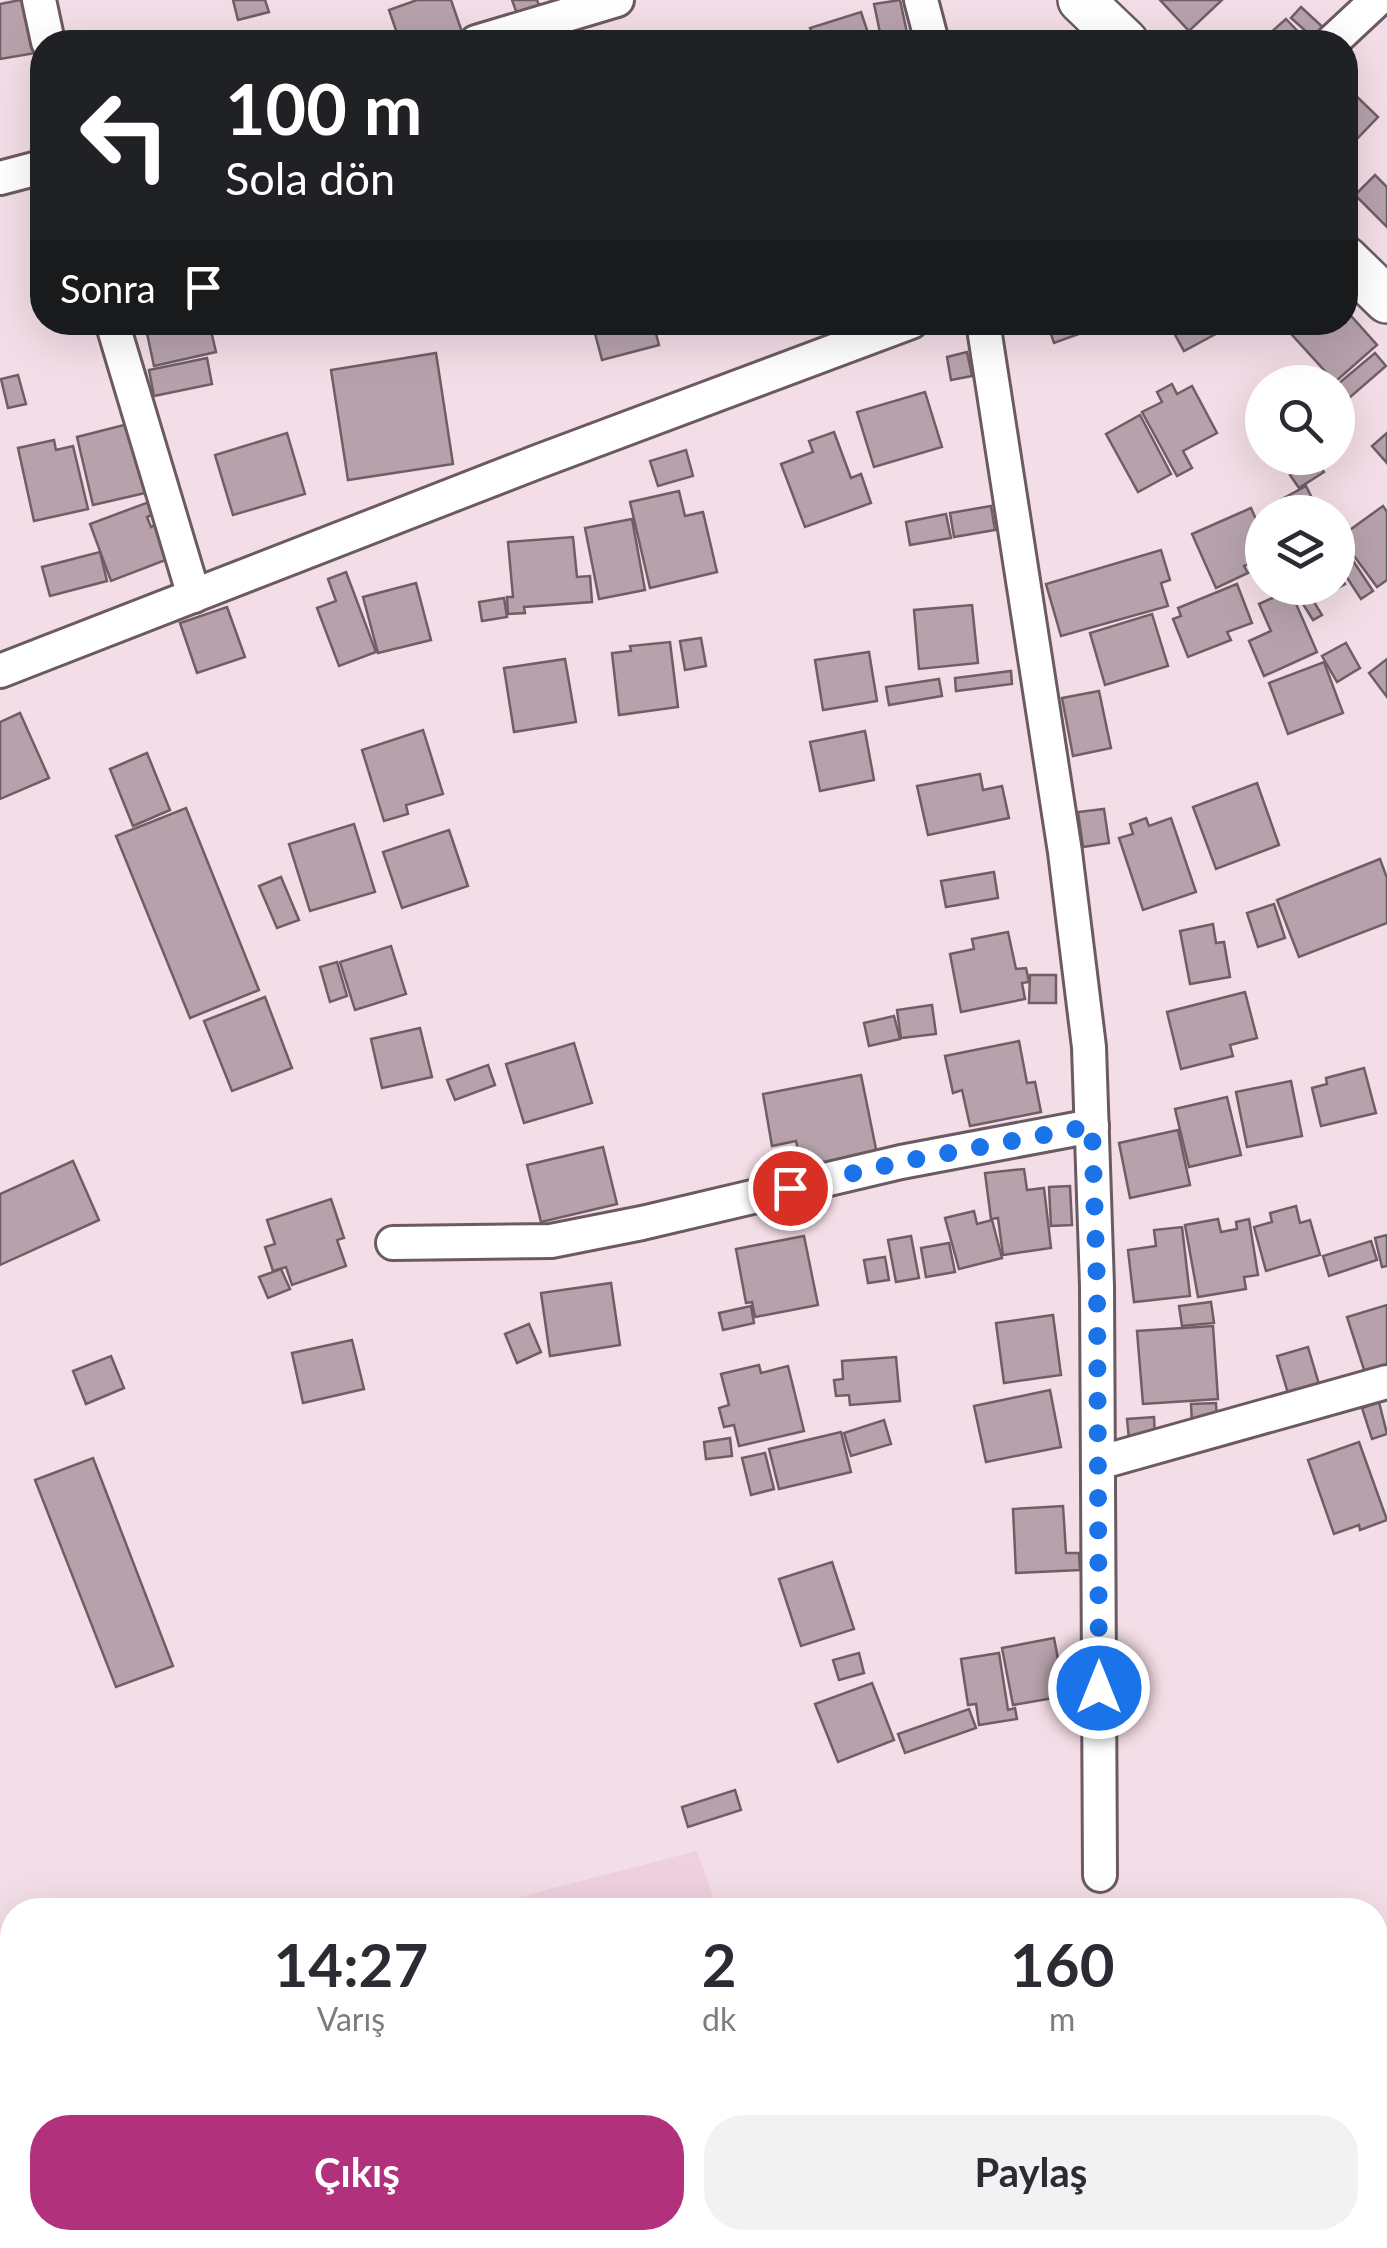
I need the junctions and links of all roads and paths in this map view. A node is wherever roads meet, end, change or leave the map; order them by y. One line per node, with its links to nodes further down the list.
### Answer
1 (39, 0): 6 (street)
2 (618, 0): 7 (street)
3 (921, 0): 8 (street)
4 (1081, 0): 9 (street)
5 (1377, 0): 10 (street)
6 (45, 30)
7 (517, 30)
8 (929, 30)
9 (1112, 30)
10 (1345, 30)
11 (30, 170): 12 (street)
12 (0, 178)
13 (1358, 272): 14 (street)
14 (1387, 300)
15 (116, 335): 18 (street)
16 (876, 335): 18 (street)
17 (984, 335): 20 (street)
18 (194, 596): 19 (street)
19 (0, 671)
20 (1092, 1126): 21 (street); 23 (street)
21 (393, 1243)
22 (1387, 1382): 23 (street)
23 (1098, 1463): 24 (street)
24 (1100, 1875)

